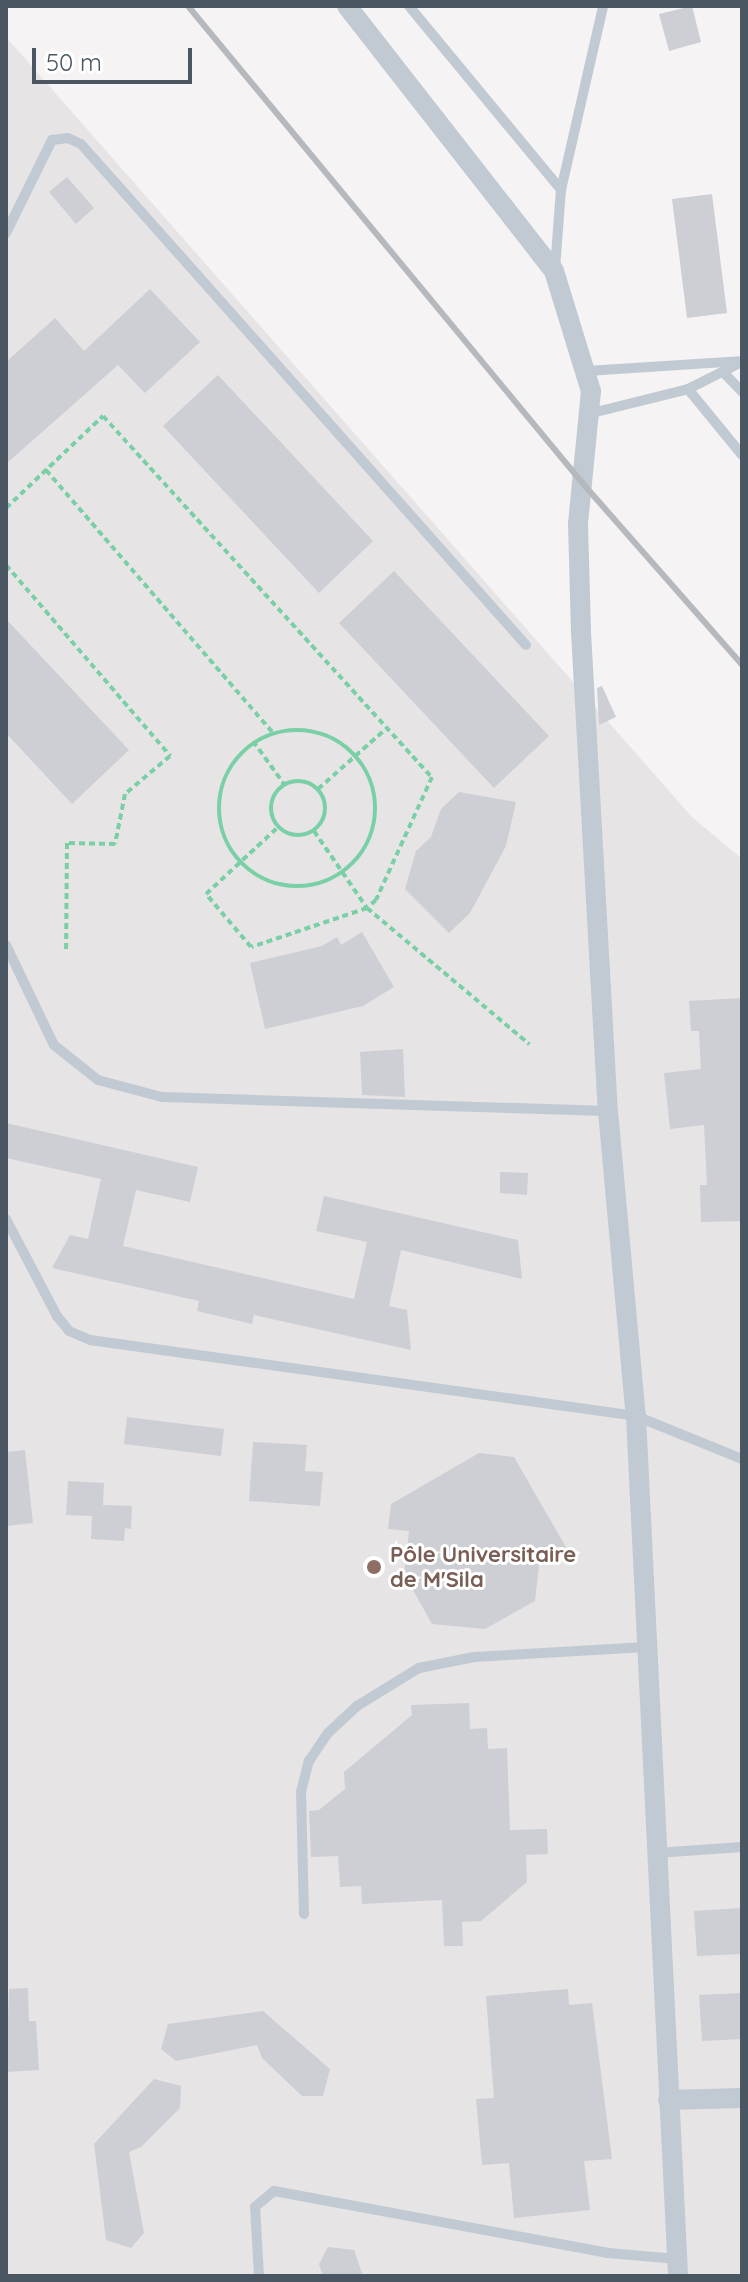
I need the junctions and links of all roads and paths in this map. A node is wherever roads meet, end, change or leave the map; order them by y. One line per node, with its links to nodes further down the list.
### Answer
1 (347, 6): 6 (street)
2 (409, 6): 4 (lane)
3 (603, 6): 4 (lane)
4 (561, 190): 6 (lane)
5 (6, 233): 17 (lane)
6 (554, 271): 8 (street)
7 (742, 362): 8 (lane); 9 (lane)
8 (587, 371): 12 (street)
9 (723, 372): 10 (lane); 11 (lane)
10 (688, 389): 12 (lane); 13 (lane)
11 (742, 392)
12 (592, 413): 32 (street)
13 (742, 455)
14 (46, 470): 15 (path); 18 (path); 19 (path)
15 (6, 508)
16 (6, 565): 30 (path)
17 (526, 645)
18 (387, 728): 21 (path); 28 (path)
19 (272, 732): 20 (path); 21 (path)
20 (253, 741): 22 (path); 26 (path)
21 (355, 756): 23 (path); 27 (path)
22 (284, 784): 23 (path); 24 (path)
23 (318, 789): 25 (path)
24 (278, 827): 25 (path); 26 (path)
25 (314, 831): 27 (path)
26 (239, 860): 27 (path); 28 (path)
27 (343, 872): 28 (path)
28 (367, 908): 31 (path)
29 (6, 945): 32 (lane)
30 (66, 950)
31 (529, 1044)
32 (608, 1111): 34 (street)
33 (6, 1219): 34 (lane)
34 (636, 1416): 35 (lane); 36 (street)
35 (742, 1459)
36 (646, 1647): 38 (street); 39 (lane)
37 (742, 1847): 38 (lane)
38 (656, 1853): 41 (street)
39 (304, 1914)
40 (742, 2098): 41 (street)
41 (668, 2100): 42 (street)
42 (678, 2268): 43 (lane)
43 (259, 2276)

